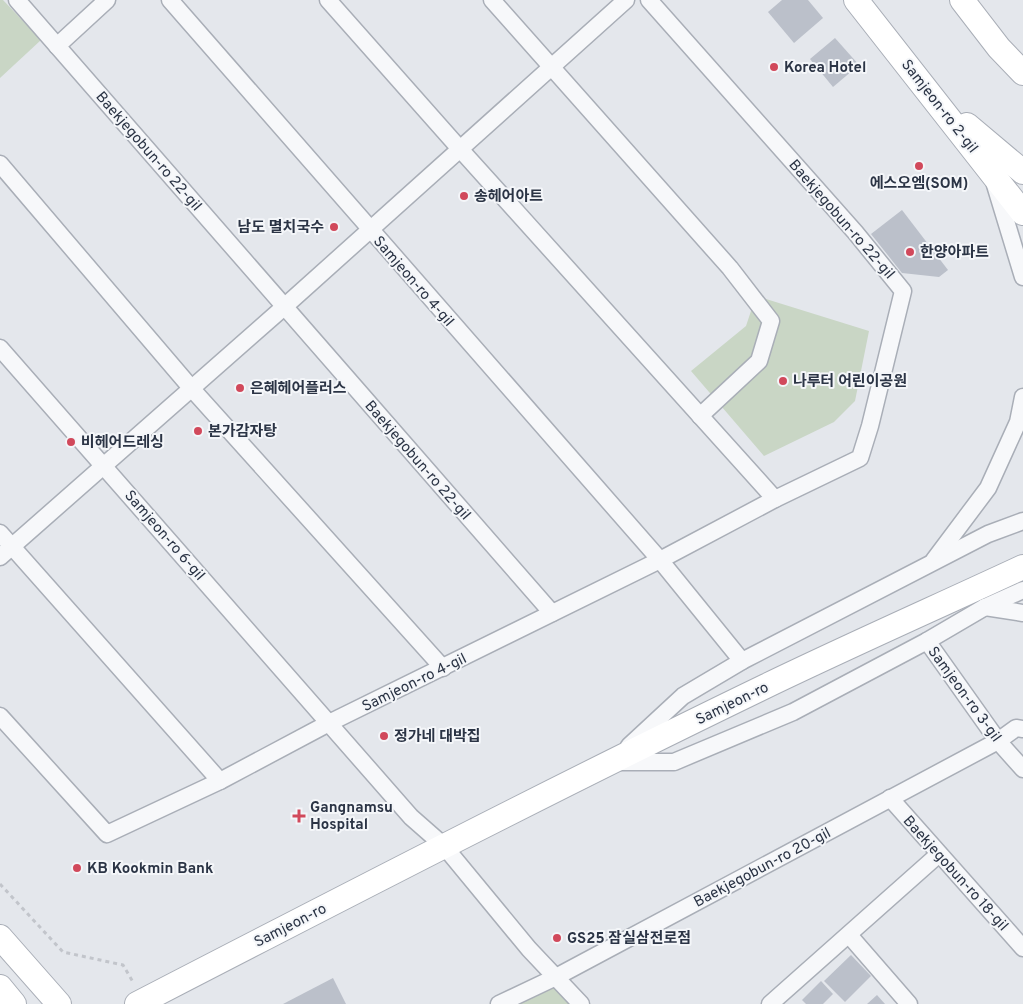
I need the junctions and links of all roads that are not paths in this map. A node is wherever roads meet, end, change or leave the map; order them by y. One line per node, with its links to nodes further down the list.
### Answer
1 (17, 0): 10 (street, Baekjegobun-ro 22-gil)
2 (107, 0): 10 (street)
3 (170, 0): 19 (street, Samjeon-ro 4-gil)
4 (328, 0): 14 (street)
5 (492, 0): 11 (street)
6 (626, 0): 11 (street)
7 (649, 0): 27 (street, Baekjegobun-ro 22-gil)
8 (856, 0): 13 (main road, Samjeon-ro 2-gil)
9 (962, 0): 12 (main road)
10 (57, 46): 21 (street, Baekjegobun-ro 22-gil)
11 (550, 67): 14 (street); 25 (street)
12 (1023, 73)
13 (929, 92): 16 (main road, Samjeon-ro 2-gil); 17 (main road)
14 (460, 149): 19 (street); 25 (street)
15 (0, 164): 23 (street)
16 (990, 171): 18 (main road, Samjeon-ro 2-gil); 20 (street)
17 (1023, 172)
18 (1023, 213)
19 (370, 230): 21 (street); 31 (street, Samjeon-ro 4-gil)
20 (1023, 277)
21 (284, 307): 23 (street); 36 (street, Baekjegobun-ro 22-gil)
22 (0, 348): 26 (street, Samjeon-ro 6-gil)
23 (192, 389): 26 (street); 40 (street)
24 (1023, 397): 32 (street)
25 (700, 416): 27 (street)
26 (104, 466): 30 (street); 42 (street, Samjeon-ro 6-gil)
27 (775, 499): 31 (street, Samjeon-ro 4-gil)
28 (1023, 521): 32 (street)
29 (0, 533): 30 (street)
30 (6, 552): 47 (street)
31 (660, 560): 36 (street, Samjeon-ro 4-gil); 39 (street, Samjeon-ro 4-gil)
32 (932, 563): 39 (street)
33 (1023, 567): 45 (main road, Samjeon-ro)
34 (1023, 590): 35 (street)
35 (985, 607): 37 (street); 38 (street)
36 (552, 613): 40 (street, Samjeon-ro 4-gil)
37 (1023, 613)
38 (927, 641): 44 (street, Samjeon-ro 3-gil); 45 (street)
39 (742, 661): 45 (street)
40 (443, 668): 42 (street, Samjeon-ro 4-gil)
41 (0, 716): 47 (street)
42 (329, 723): 47 (street); 49 (street, Samjeon-ro 6-gil)
43 (1023, 729): 44 (street, Baekjegobun-ro 20-gil)
44 (998, 741): 46 (street, Samjeon-ro 3-gil); 48 (street, Baekjegobun-ro 20-gil)
45 (613, 762): 49 (main road, Samjeon-ro)
46 (1023, 769)
47 (220, 781)
48 (890, 798): 50 (street, Baekjegobun-ro 18-gil); 54 (street, Baekjegobun-ro 20-gil)
49 (444, 846): 54 (street); 56 (main road, Samjeon-ro)
50 (939, 854): 51 (street); 53 (street, Baekjegobun-ro 18-gil)
51 (849, 935): 61 (street); 62 (street)
52 (0, 937): 58 (main road)
53 (1023, 948)
54 (556, 977): 59 (street, Baekjegobun-ro 20-gil); 60 (street)
55 (0, 987): 57 (main road)
56 (141, 1002)
57 (14, 1004)
58 (59, 1004)
59 (499, 1004)
60 (581, 1004)
61 (770, 1004)
62 (909, 1004)

